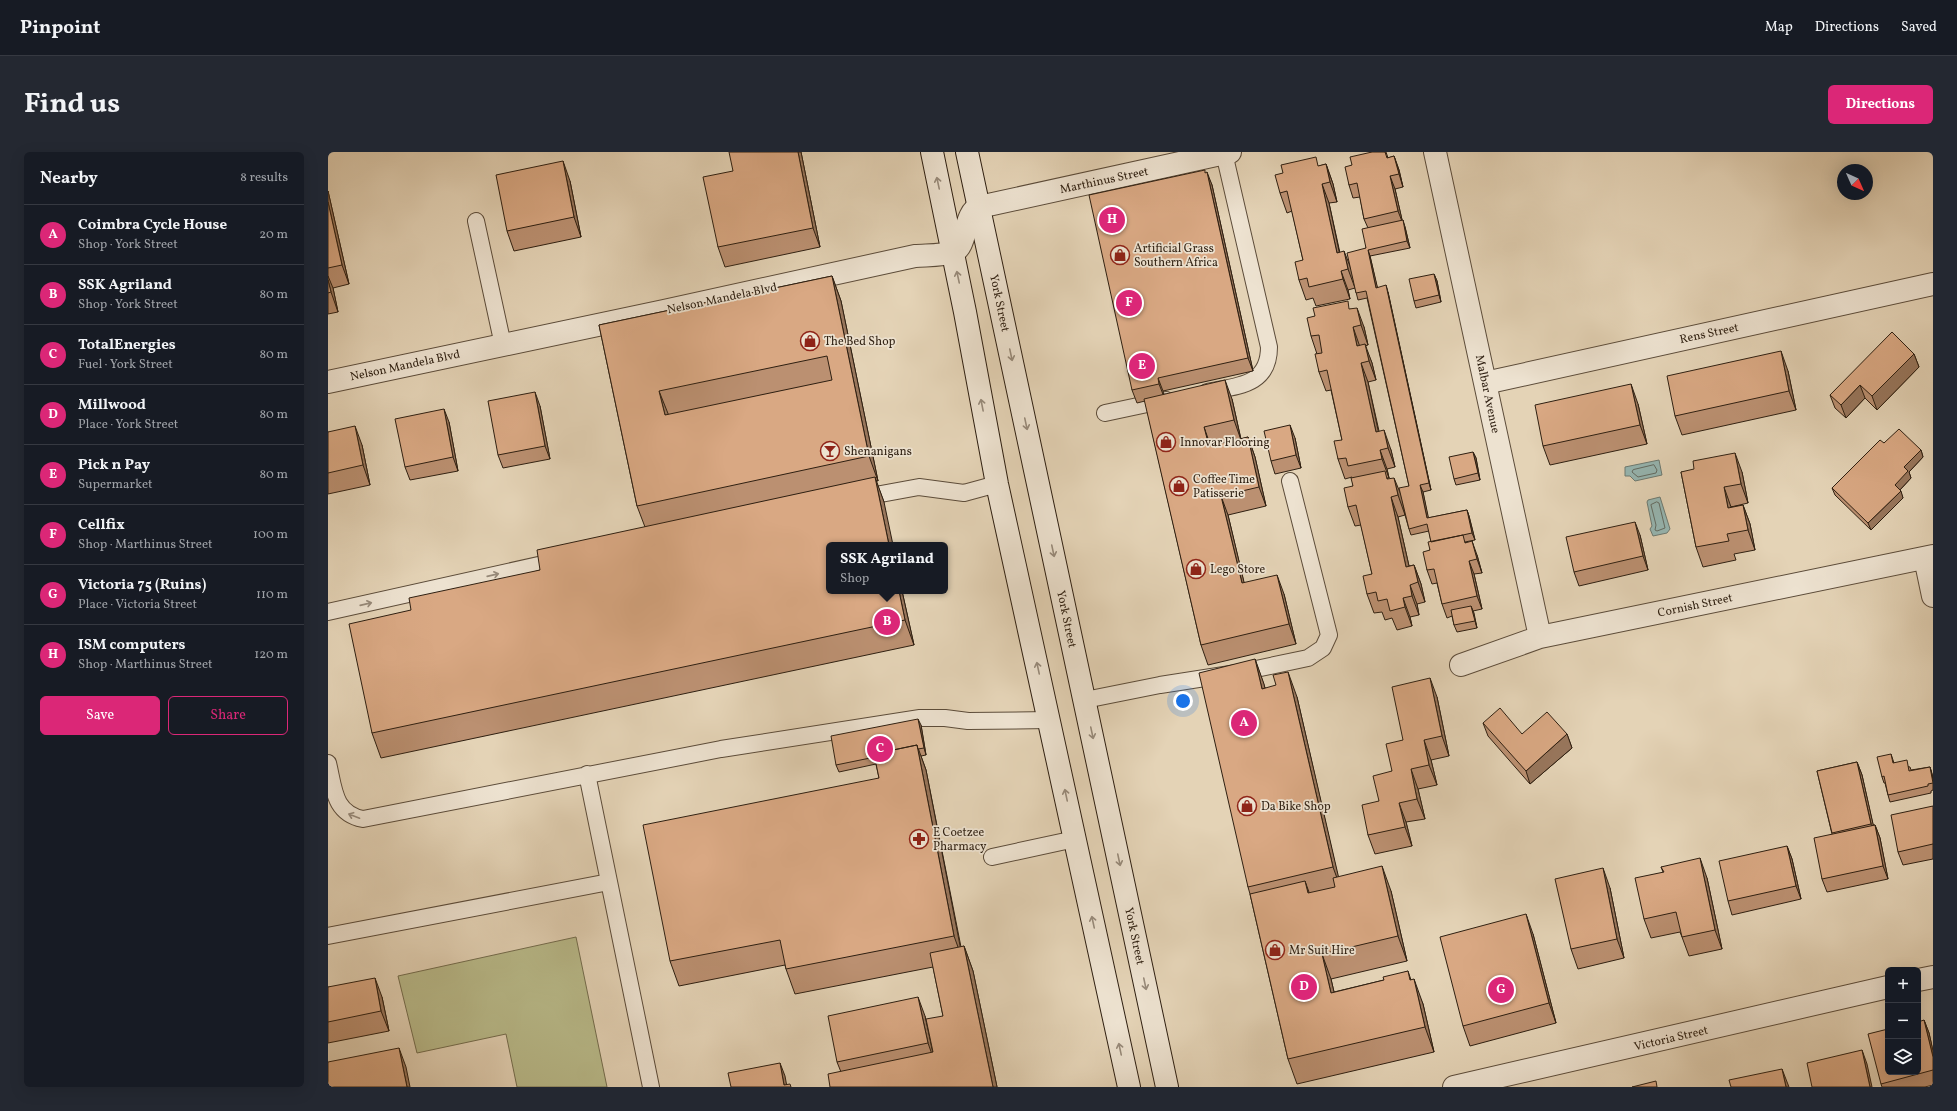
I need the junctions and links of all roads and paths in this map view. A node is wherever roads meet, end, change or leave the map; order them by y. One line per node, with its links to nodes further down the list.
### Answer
1 (932, 152): 7 (street, one-way to 1)
2 (967, 152): 5 (street, York Street)
3 (1435, 152): 11 (street, Malbar Avenue)
4 (1227, 153): 5 (street, Marthinus Street); 12 (lane)
5 (979, 207): 7 (street); 22 (street, York Street, one-way to 22)
6 (476, 221): 9 (lane)
7 (952, 252): 9 (street, Nelson Mandela Blvd); 14 (street, one-way to 7)
8 (1933, 284): 11 (street, Rens Street)
9 (503, 345): 10 (street, Nelson Mandela Blvd)
10 (328, 382)
11 (1486, 382): 20 (street, Malbar Avenue)
12 (1105, 412)
13 (1290, 481): 22 (lane)
14 (997, 484): 15 (lane); 23 (street, one-way to 14)
15 (844, 500)
16 (578, 556): 19 (lane, one-way to 16)
17 (1929, 557): 18 (street); 20 (street, Cornish Street)
18 (1933, 596)
19 (328, 612)
20 (1540, 637): 21 (street, Cornish Street)
21 (1461, 665)
22 (1085, 700): 35 (street, York Street, one-way to 35)
23 (1049, 720): 25 (lane); 26 (street, one-way to 23)
24 (328, 763): 25 (lane, one-way to 24)
25 (587, 774): 28 (lane)
26 (1075, 840): 27 (lane); 34 (street, one-way to 26)
27 (992, 857)
28 (609, 882): 29 (lane); 33 (lane)
29 (328, 936)
30 (1933, 977): 31 (street)
31 (1921, 979)
32 (1885, 988): 36 (street, Victoria Street)
33 (652, 1087)
34 (1129, 1087)
35 (1167, 1087)
36 (1454, 1087)

